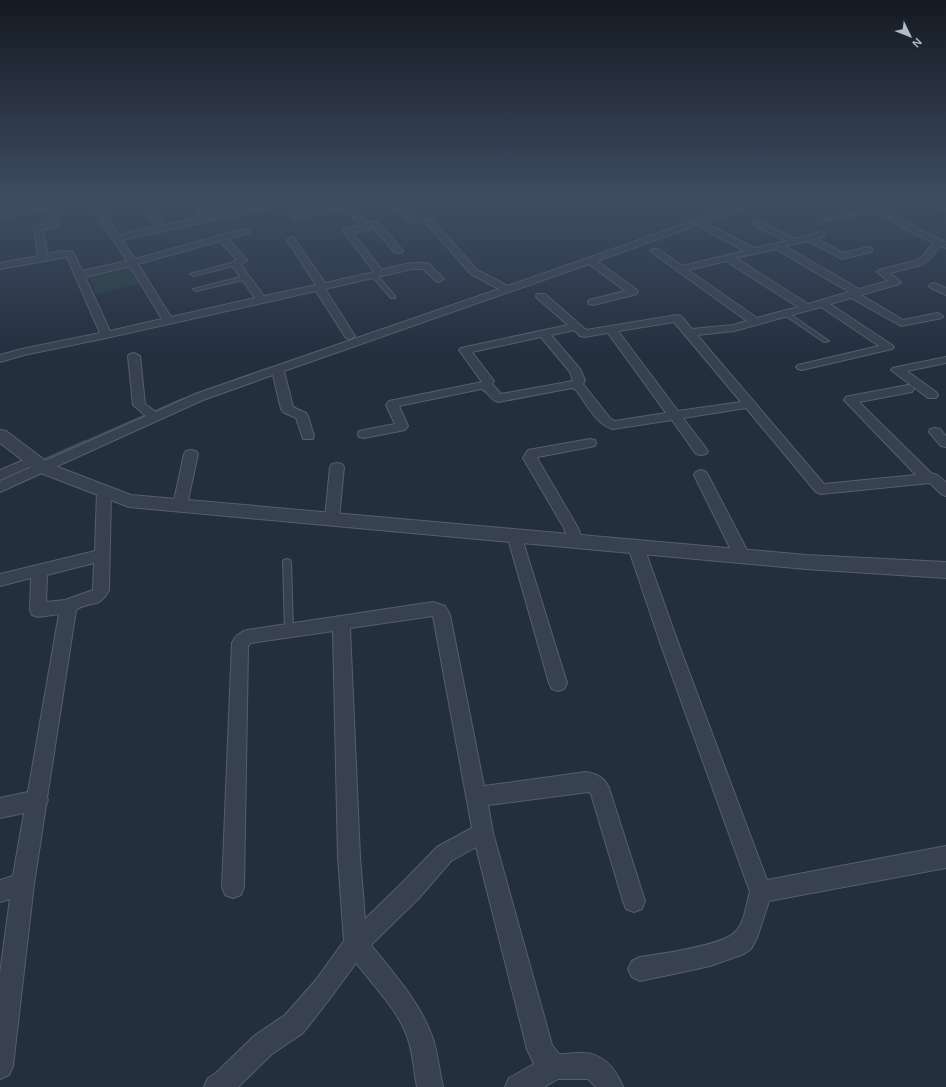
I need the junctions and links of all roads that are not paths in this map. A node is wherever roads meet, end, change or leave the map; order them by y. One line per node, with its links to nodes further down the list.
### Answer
1 (42, 254): 15 (street)
2 (126, 254): 18 (street)
3 (165, 254): 18 (street)
4 (236, 254): 19 (street)
5 (300, 254): 28 (street)
6 (363, 254): 23 (street)
7 (458, 254): 29 (street)
8 (608, 254): 17 (street)
9 (659, 254): 21 (street)
10 (741, 254): 16 (street)
11 (790, 254): 32 (street)
12 (838, 254): 13 (street)
13 (852, 254)
14 (931, 254): 32 (street)
15 (43, 257): 20 (street); 24 (street)
16 (727, 257): 21 (street); 38 (street)
17 (590, 260): 29 (street); 36 (street)
18 (132, 263): 24 (street); 41 (street)
19 (236, 264): 22 (lane); 25 (street)
20 (0, 266)
21 (680, 269): 42 (street)
22 (193, 274)
23 (377, 274): 26 (street); 28 (street); 34 (lane)
24 (79, 275): 48 (street)
25 (245, 278): 30 (lane); 35 (street)
26 (439, 279)
27 (934, 286): 31 (street)
28 (321, 287): 35 (street); 49 (street)
29 (505, 287): 45 (street)
30 (196, 289)
31 (946, 292)
32 (855, 294): 37 (street); 40 (street)
33 (542, 296): 43 (street)
34 (393, 297)
35 (261, 300): 41 (street)
36 (593, 302)
37 (822, 303): 38 (street); 54 (street)
38 (806, 307): 39 (street)
39 (785, 313): 42 (street); 50 (lane)
40 (938, 316)
41 (168, 321): 48 (street)
42 (755, 322): 46 (street)
43 (575, 327): 44 (street); 47 (street)
44 (611, 330): 46 (street); 62 (street)
45 (378, 331): 49 (street); 55 (street)
46 (690, 333): 60 (street)
47 (544, 334): 56 (street); 57 (street)
48 (106, 335): 52 (street)
49 (350, 336): 61 (street)
50 (826, 341)
51 (134, 356): 61 (street)
52 (0, 359)
53 (946, 360): 59 (street)
54 (802, 367)
55 (278, 370): 61 (street); 66 (street)
56 (577, 385): 57 (street); 62 (street)
57 (485, 386): 64 (street)
58 (908, 389): 75 (street)
59 (932, 395)
60 (749, 404): 62 (street); 75 (street)
61 (152, 414): 71 (street)
62 (674, 415): 69 (street)
63 (935, 432): 68 (street)
64 (364, 434)
65 (0, 435): 71 (street)
66 (308, 436)
67 (590, 443): 82 (street)
68 (946, 443)
69 (701, 452)
70 (191, 454): 79 (street)
71 (38, 464): 73 (street); 76 (street); 78 (street)
72 (337, 467): 80 (street)
73 (0, 475)
74 (701, 475): 85 (street)
75 (928, 479): 77 (street)
76 (0, 487)
77 (946, 491)
78 (104, 492): 79 (street); 84 (street)
79 (180, 506): 80 (street)
80 (332, 518): 81 (street)
81 (514, 535): 82 (street); 93 (street)
82 (576, 541): 83 (street)
83 (636, 547): 85 (street); 102 (street)
84 (102, 555): 87 (street); 90 (street)
85 (742, 556): 88 (street)
86 (287, 562): 92 (lane)
87 (39, 570): 89 (street); 90 (street)
88 (946, 570)
89 (0, 580)
90 (69, 606): 95 (street)
91 (341, 623): 92 (street); 94 (street); 104 (street)
92 (289, 631): 100 (street)
93 (558, 683)
94 (477, 797): 97 (street); 103 (street)
95 (38, 800): 96 (street); 99 (street)
96 (0, 808)
97 (483, 833): 104 (street); 107 (street)
98 (946, 857): 102 (street)
99 (23, 884): 101 (street); 106 (street)
100 (233, 887)
101 (0, 891)
102 (761, 892): 105 (street)
103 (634, 901)
104 (356, 944): 108 (street); 109 (street)
105 (640, 969)
106 (0, 1059)
107 (556, 1066): 110 (street); 111 (street)
108 (217, 1087)
109 (430, 1087)
110 (518, 1087)
111 (610, 1087)

